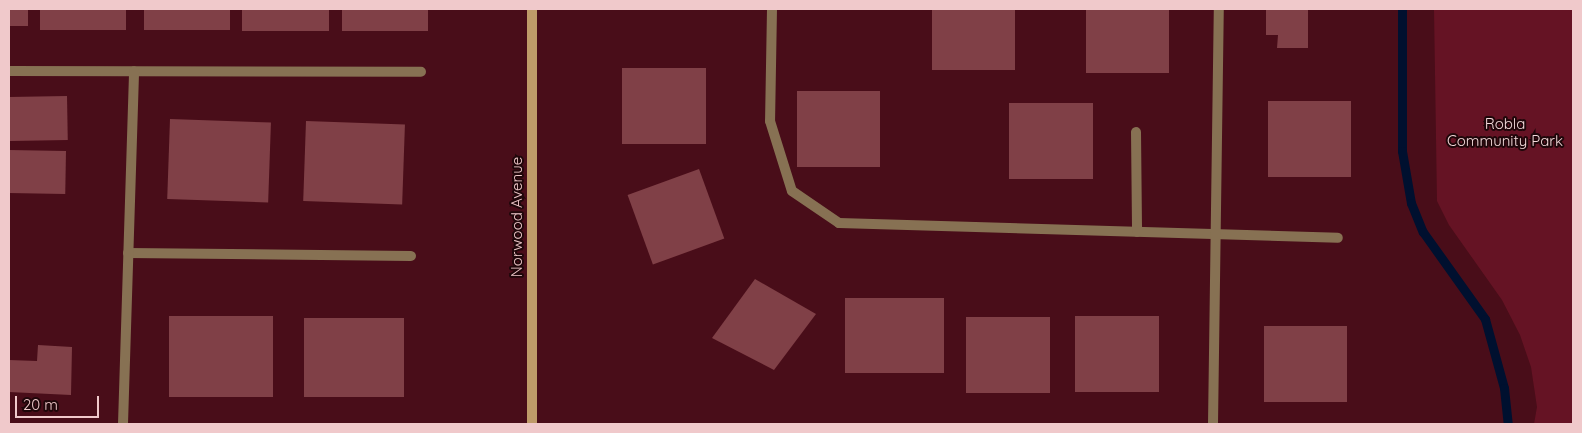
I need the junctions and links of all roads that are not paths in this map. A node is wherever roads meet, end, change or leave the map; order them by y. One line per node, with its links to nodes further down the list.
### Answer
1 (532, 9): 14 (main road, Norwood Avenue)
2 (772, 9): 8 (lane)
3 (1219, 9): 9 (lane)
4 (9, 71): 5 (lane)
5 (134, 71): 6 (lane); 11 (lane)
6 (422, 72)
7 (1136, 132): 8 (lane)
8 (1138, 232): 9 (lane)
9 (1217, 234): 10 (lane); 15 (lane)
10 (1338, 238)
11 (128, 253): 12 (lane); 13 (lane)
12 (411, 256)
13 (123, 424)
14 (532, 424)
15 (1214, 424)

